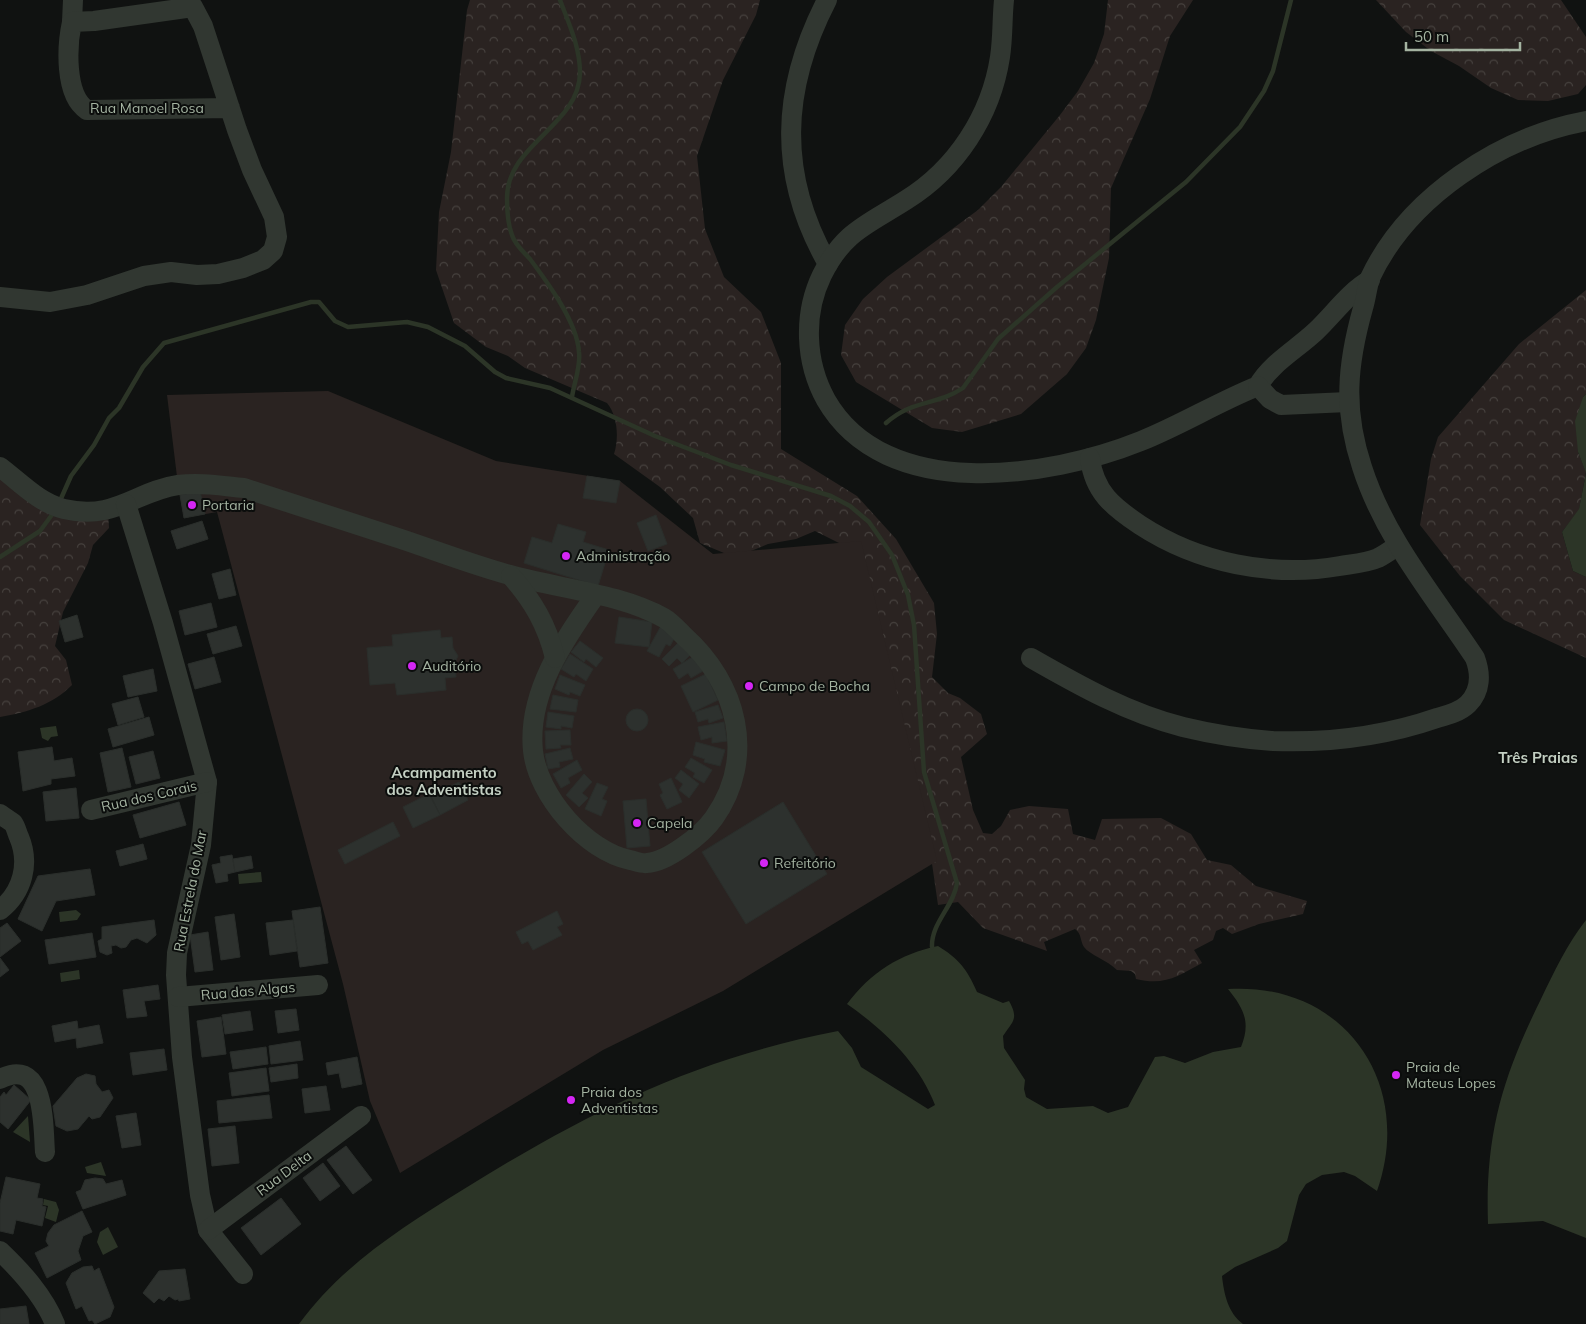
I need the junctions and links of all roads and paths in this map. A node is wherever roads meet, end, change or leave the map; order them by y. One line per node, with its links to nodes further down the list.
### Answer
1 (73, 0): 4 (street, Rua Manoel Rosa)
2 (827, 0): 7 (street)
3 (1004, 0): 7 (street)
4 (72, 22): 5 (street); 5 (street, Rua Manoel Rosa)
5 (230, 108): 9 (street)
6 (1586, 121): 8 (street)
7 (828, 264): 12 (street)
8 (1370, 280): 10 (street); 11 (street)
9 (0, 296)
10 (1258, 386): 11 (street); 12 (street)
11 (1348, 402): 15 (street)
12 (1090, 458): 15 (street)
13 (0, 467): 14 (street)
14 (126, 504): 16 (street); 20 (street, Rua Estrela do Mar)
15 (1397, 546): 19 (street)
16 (511, 576): 17 (street); 18 (street)
17 (595, 596): 18 (street); 18 (street)
18 (554, 658)
19 (1031, 658)
20 (207, 782): 21 (street, Rua dos Corais); 25 (street, Rua Estrela do Mar)
21 (91, 810)
22 (0, 814): 23 (street)
23 (0, 910)
24 (318, 985): 25 (street, Rua das Algas)
25 (178, 997): 29 (street, Rua Estrela do Mar)
26 (0, 1079): 28 (street)
27 (361, 1116): 29 (street, Rua Delta)
28 (45, 1152)
29 (208, 1230): 31 (street, Rua Estrela do Mar)
30 (0, 1251): 32 (street)
31 (244, 1274)
32 (55, 1324)

